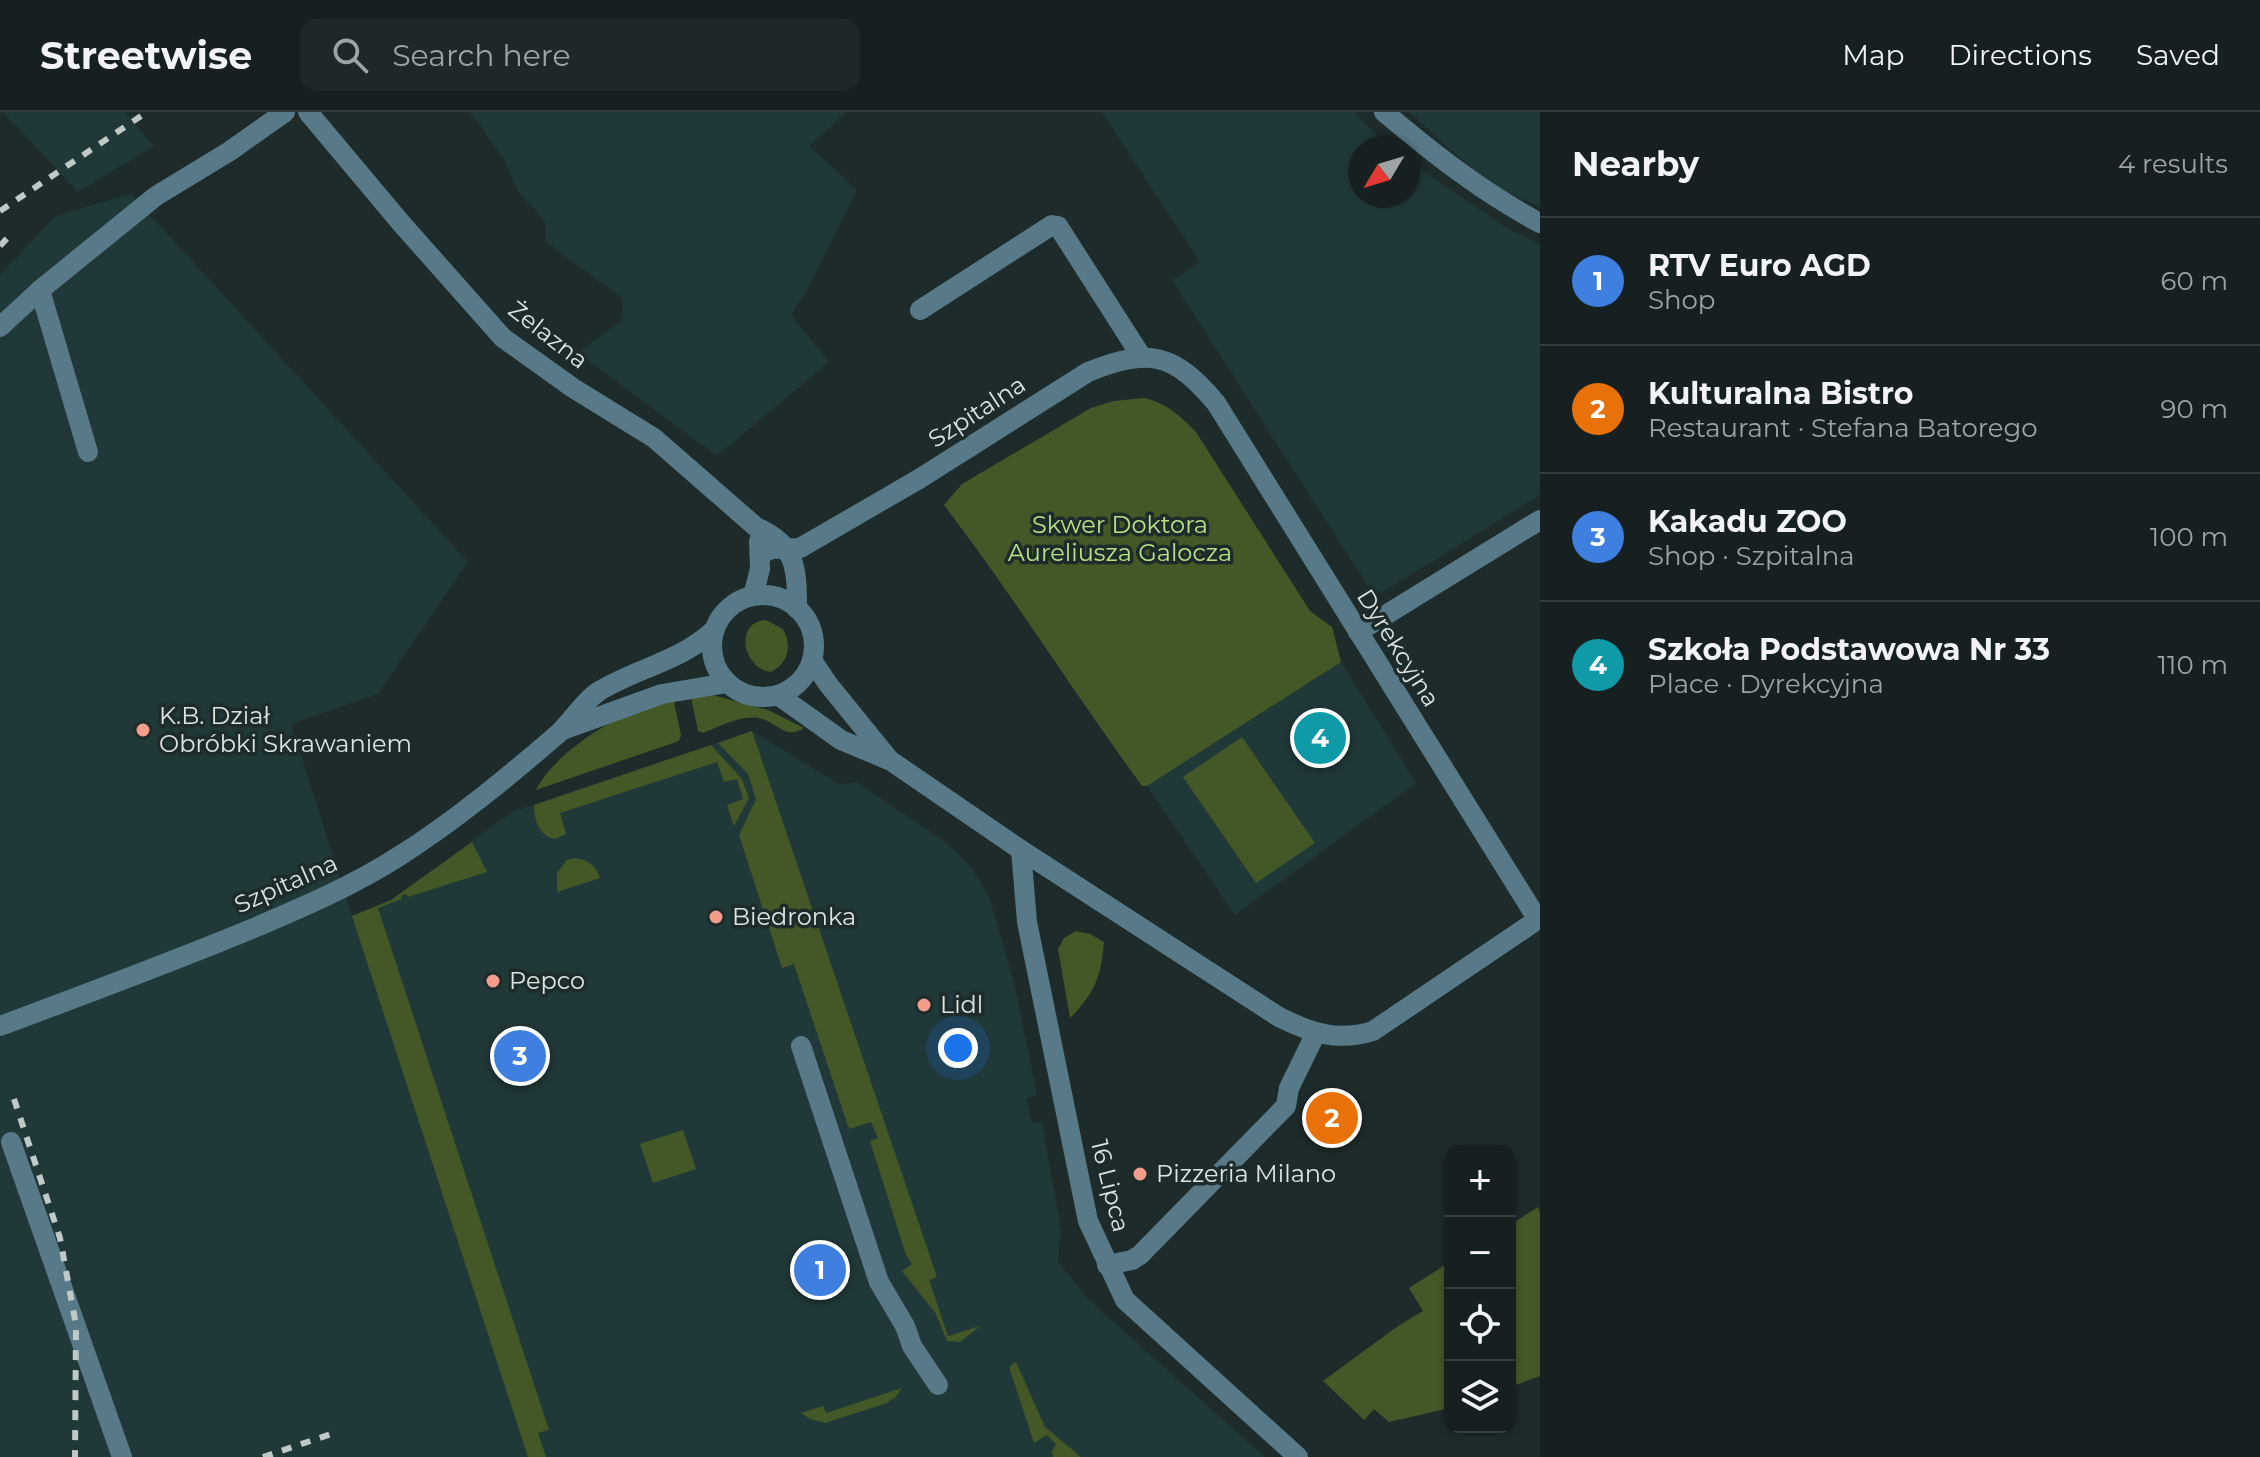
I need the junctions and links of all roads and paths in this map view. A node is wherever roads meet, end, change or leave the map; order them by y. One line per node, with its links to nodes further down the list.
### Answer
1 (285, 112): 5 (street)
2 (308, 112): 11 (street, Żelazna)
3 (1384, 112): 4 (street)
4 (1540, 223)
5 (40, 290): 7 (street); 9 (street)
6 (920, 310): 8 (street)
7 (0, 327)
8 (1141, 356): 12 (street, Szpitalna); 17 (street, Dyrekcyjna)
9 (88, 452)
10 (1540, 520): 17 (street)
11 (756, 527): 12 (street, Żelazna); 13 (street)
12 (787, 549): 13 (street, Szpitalna); 15 (street)
13 (761, 554): 14 (street)
14 (753, 596): 15 (street); 16 (street)
15 (797, 609): 18 (street)
16 (713, 631): 19 (street); 21 (street, Szpitalna)
17 (1358, 632): 24 (street, Dyrekcyjna)
18 (812, 660): 20 (street); 22 (street)
19 (727, 683): 20 (street); 21 (street, Szpitalna)
20 (778, 695): 22 (street)
21 (561, 730): 25 (street, Szpitalna)
22 (891, 761): 23 (street)
23 (1021, 850): 26 (street); 29 (street, 16 Lipca)
24 (1539, 919): 26 (street)
25 (0, 1026)
26 (1316, 1033): 29 (street)
27 (801, 1046): 30 (street)
28 (11, 1142): 32 (street)
29 (1107, 1265): 31 (street, 16 Lipca)
30 (938, 1385)
31 (1276, 1450): 33 (street, 16 Lipca)
32 (122, 1457)
33 (1298, 1457)

